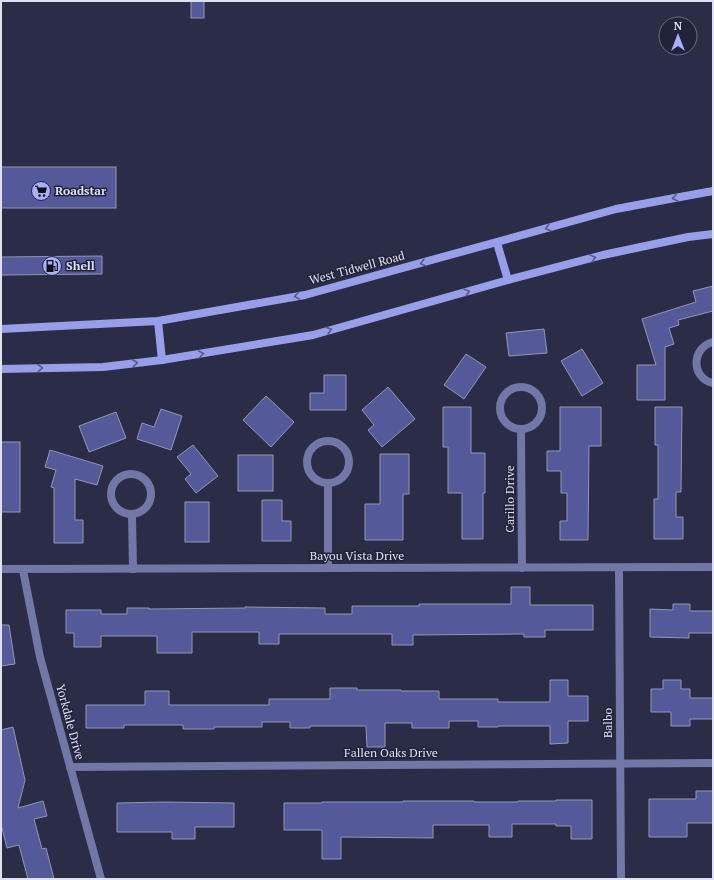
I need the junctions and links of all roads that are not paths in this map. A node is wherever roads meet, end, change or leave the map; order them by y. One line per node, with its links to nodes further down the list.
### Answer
1 (713, 192): 3 (main road, West Tidwell Road, one-way to 3)
2 (713, 234): 4 (main road, one-way to 2)
3 (497, 243): 4 (main road); 5 (main road, West Tidwell Road, one-way to 5)
4 (508, 280): 8 (main road, one-way to 4)
5 (158, 321): 6 (main road, West Tidwell Road); 8 (main road)
6 (1, 329)
7 (713, 342): 10 (street)
8 (162, 360): 9 (main road, one-way to 8)
9 (1, 369)
10 (713, 383)
11 (521, 429): 11 (street); 16 (street, Carillo Drive)
12 (328, 483): 12 (street); 15 (street)
13 (132, 514): 13 (street); 19 (street)
14 (713, 567): 17 (street, Bayou Vista Drive)
15 (328, 568): 16 (street, Bayou Vista Drive); 19 (street, Bayou Vista Drive)
16 (522, 568): 17 (street, Bayou Vista Drive)
17 (619, 568): 22 (street, Balbo)
18 (1, 569): 20 (street, Bayou Vista Drive)
19 (133, 569): 20 (street, Bayou Vista Drive)
20 (23, 570): 23 (street, Yorkdale Drive)
21 (713, 763): 22 (street, Fallen Oaks Drive)
22 (620, 764): 23 (street, Fallen Oaks Drive); 25 (street, Balbo)
23 (70, 767): 24 (street, Yorkdale Drive)
24 (101, 879)
25 (621, 879)

